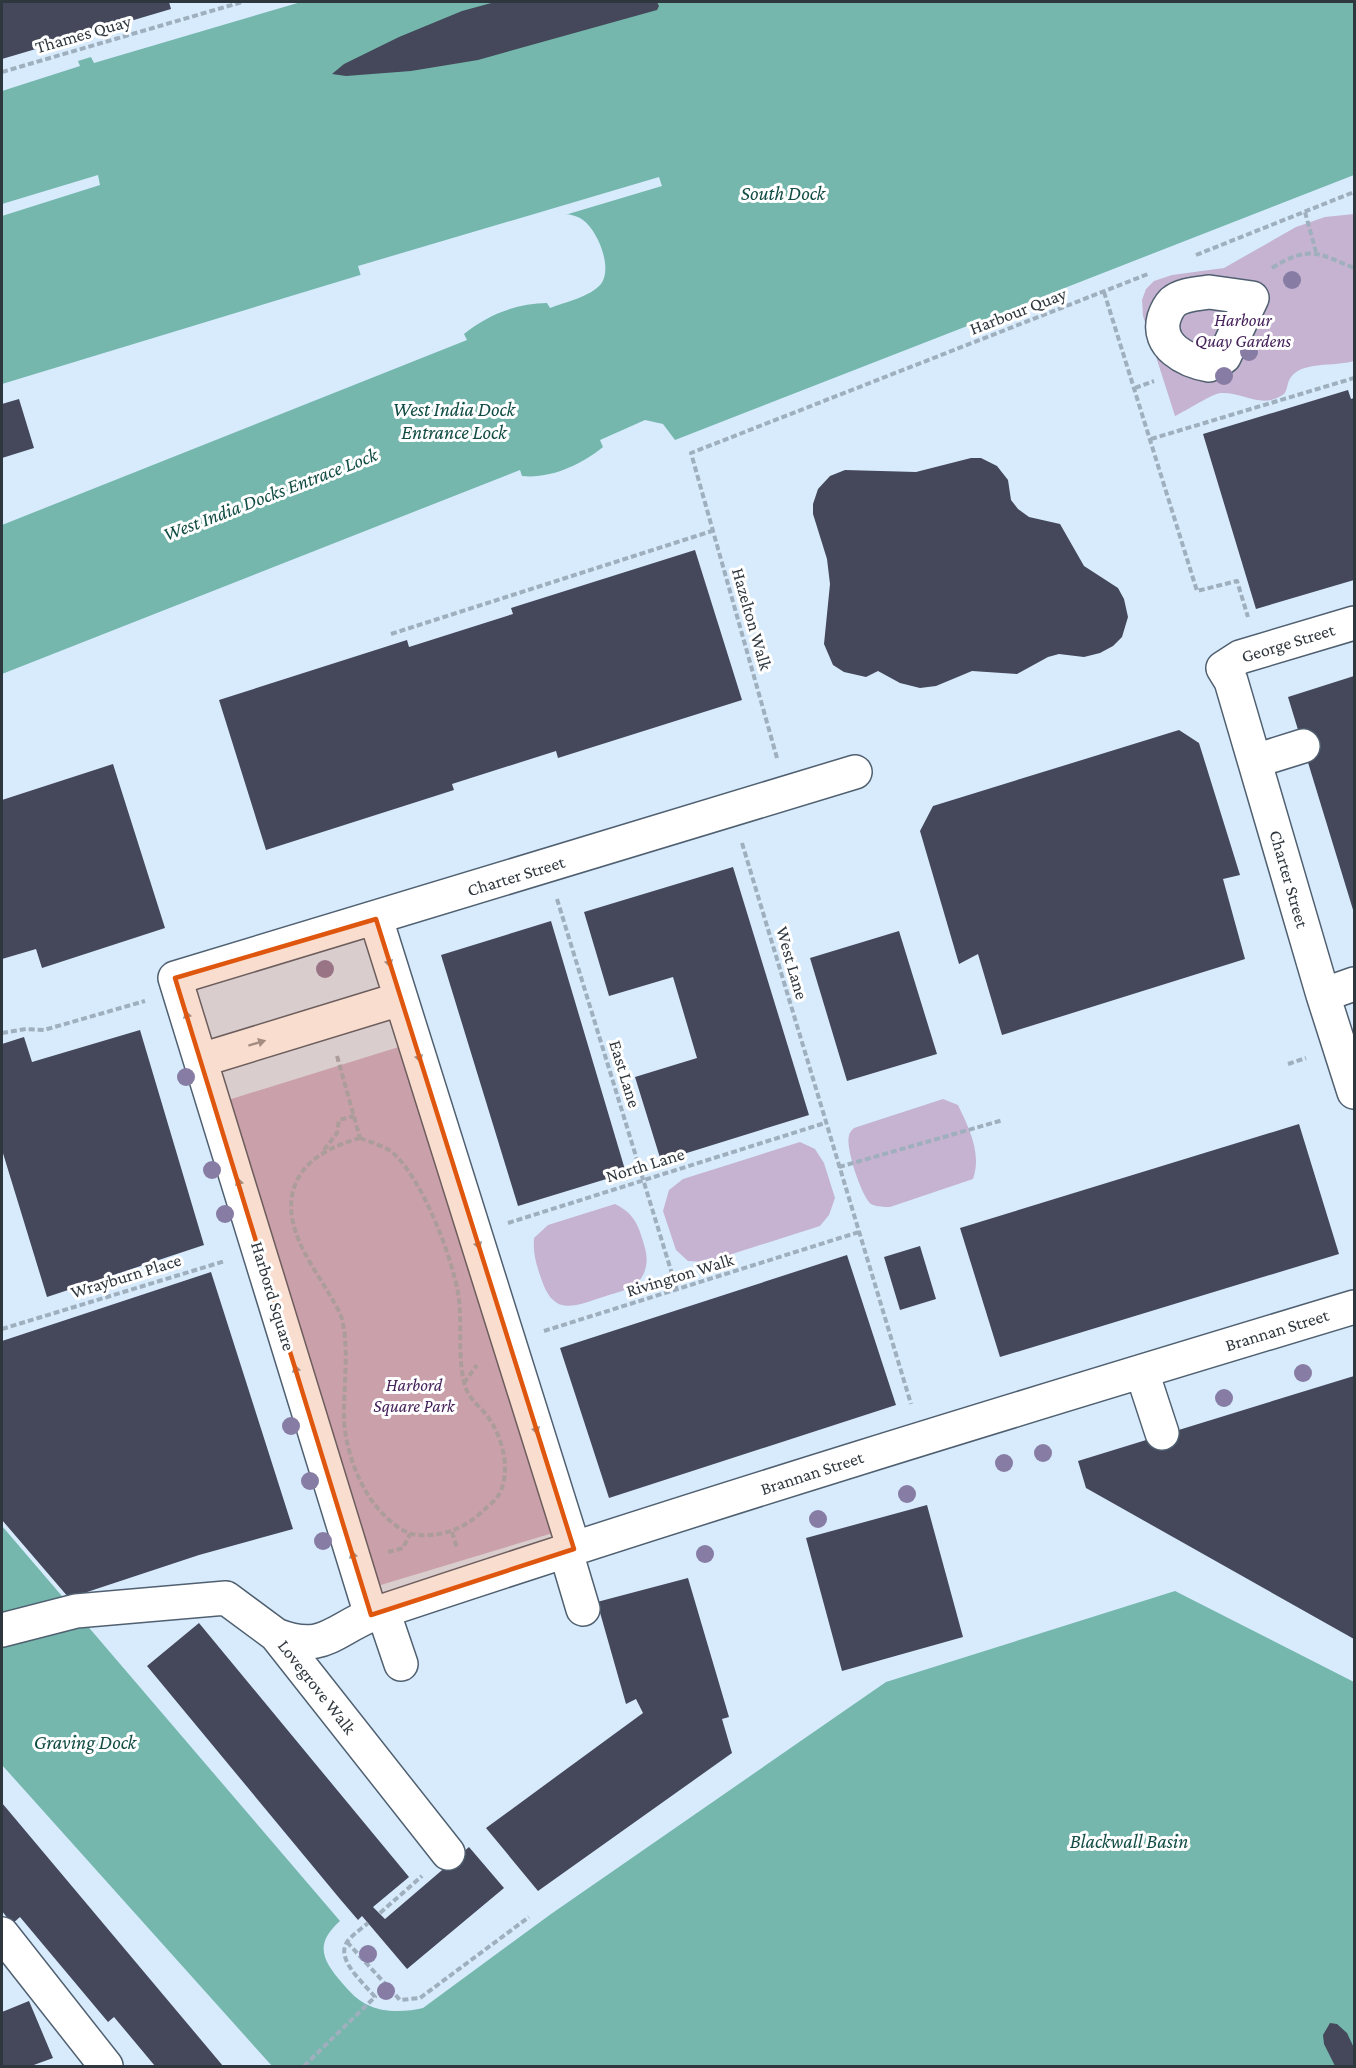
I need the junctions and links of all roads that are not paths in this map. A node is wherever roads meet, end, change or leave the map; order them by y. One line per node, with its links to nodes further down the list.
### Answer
1 (1354, 623): 2 (street, George Street)
2 (1224, 668): 4 (street, Charter Street)
3 (1303, 746): 4 (street)
4 (1255, 761): 9 (street, Charter Street)
5 (855, 772): 6 (street, Charter Street)
6 (376, 919): 7 (street, Charter Street); 10 (street, one-way to 10)
7 (175, 978): 11 (street, Harbord Square, one-way to 7)
8 (1354, 984): 9 (street)
9 (1323, 995): 12 (street, Charter Street)
10 (400, 999): 11 (street, one-way to 10); 16 (street, one-way to 16)
11 (201, 1060): 18 (street, Harbord Square, one-way to 11)
12 (1354, 1092)
13 (1354, 1307): 14 (street, Brannan Street)
14 (1142, 1372): 15 (street); 16 (street, Brannan Street)
15 (1162, 1433)
16 (570, 1551): 17 (street); 18 (street, Brannan Street)
17 (583, 1609)
18 (377, 1613): 20 (street, Brannan Street); 21 (street, Harbord Square)
19 (2, 1630): 20 (street, Lovegrove Walk)
20 (276, 1635): 22 (street, Lovegrove Walk)
21 (401, 1664)
22 (448, 1853)
23 (2, 1934): 24 (street)
24 (106, 2067)

